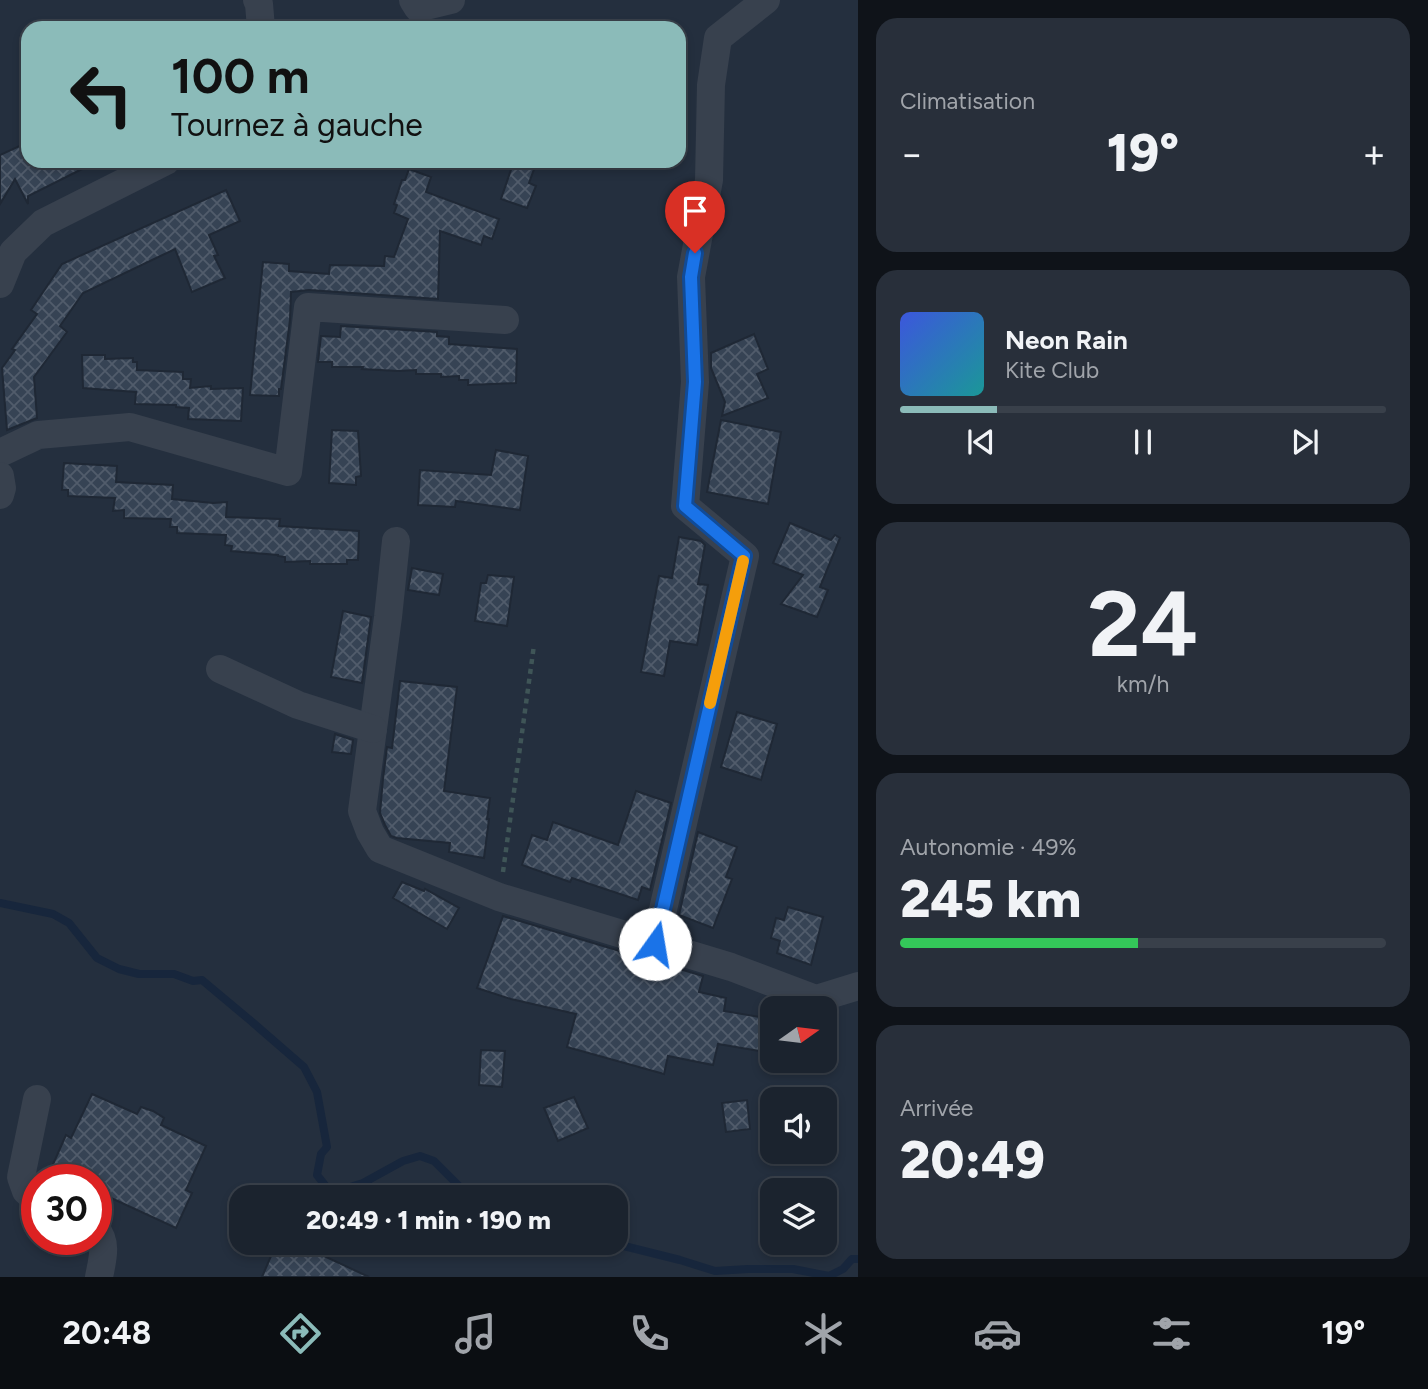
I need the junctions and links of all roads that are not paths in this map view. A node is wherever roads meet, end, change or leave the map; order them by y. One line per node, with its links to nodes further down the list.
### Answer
1 (257, 0): 5 (street)
2 (413, 0): 3 (street)
3 (451, 0)
4 (766, 0): 15 (street)
5 (260, 21)
6 (152, 168): 7 (street)
7 (0, 284)
8 (505, 320): 9 (street)
9 (0, 453)
10 (0, 476): 11 (street)
11 (0, 495)
12 (396, 541): 14 (street)
13 (220, 669): 14 (street)
14 (373, 729): 15 (street)
15 (655, 944): 16 (street)
16 (858, 986)
17 (37, 1099): 18 (street)
18 (24, 1164)
19 (103, 1255): 20 (street)
20 (99, 1277)

